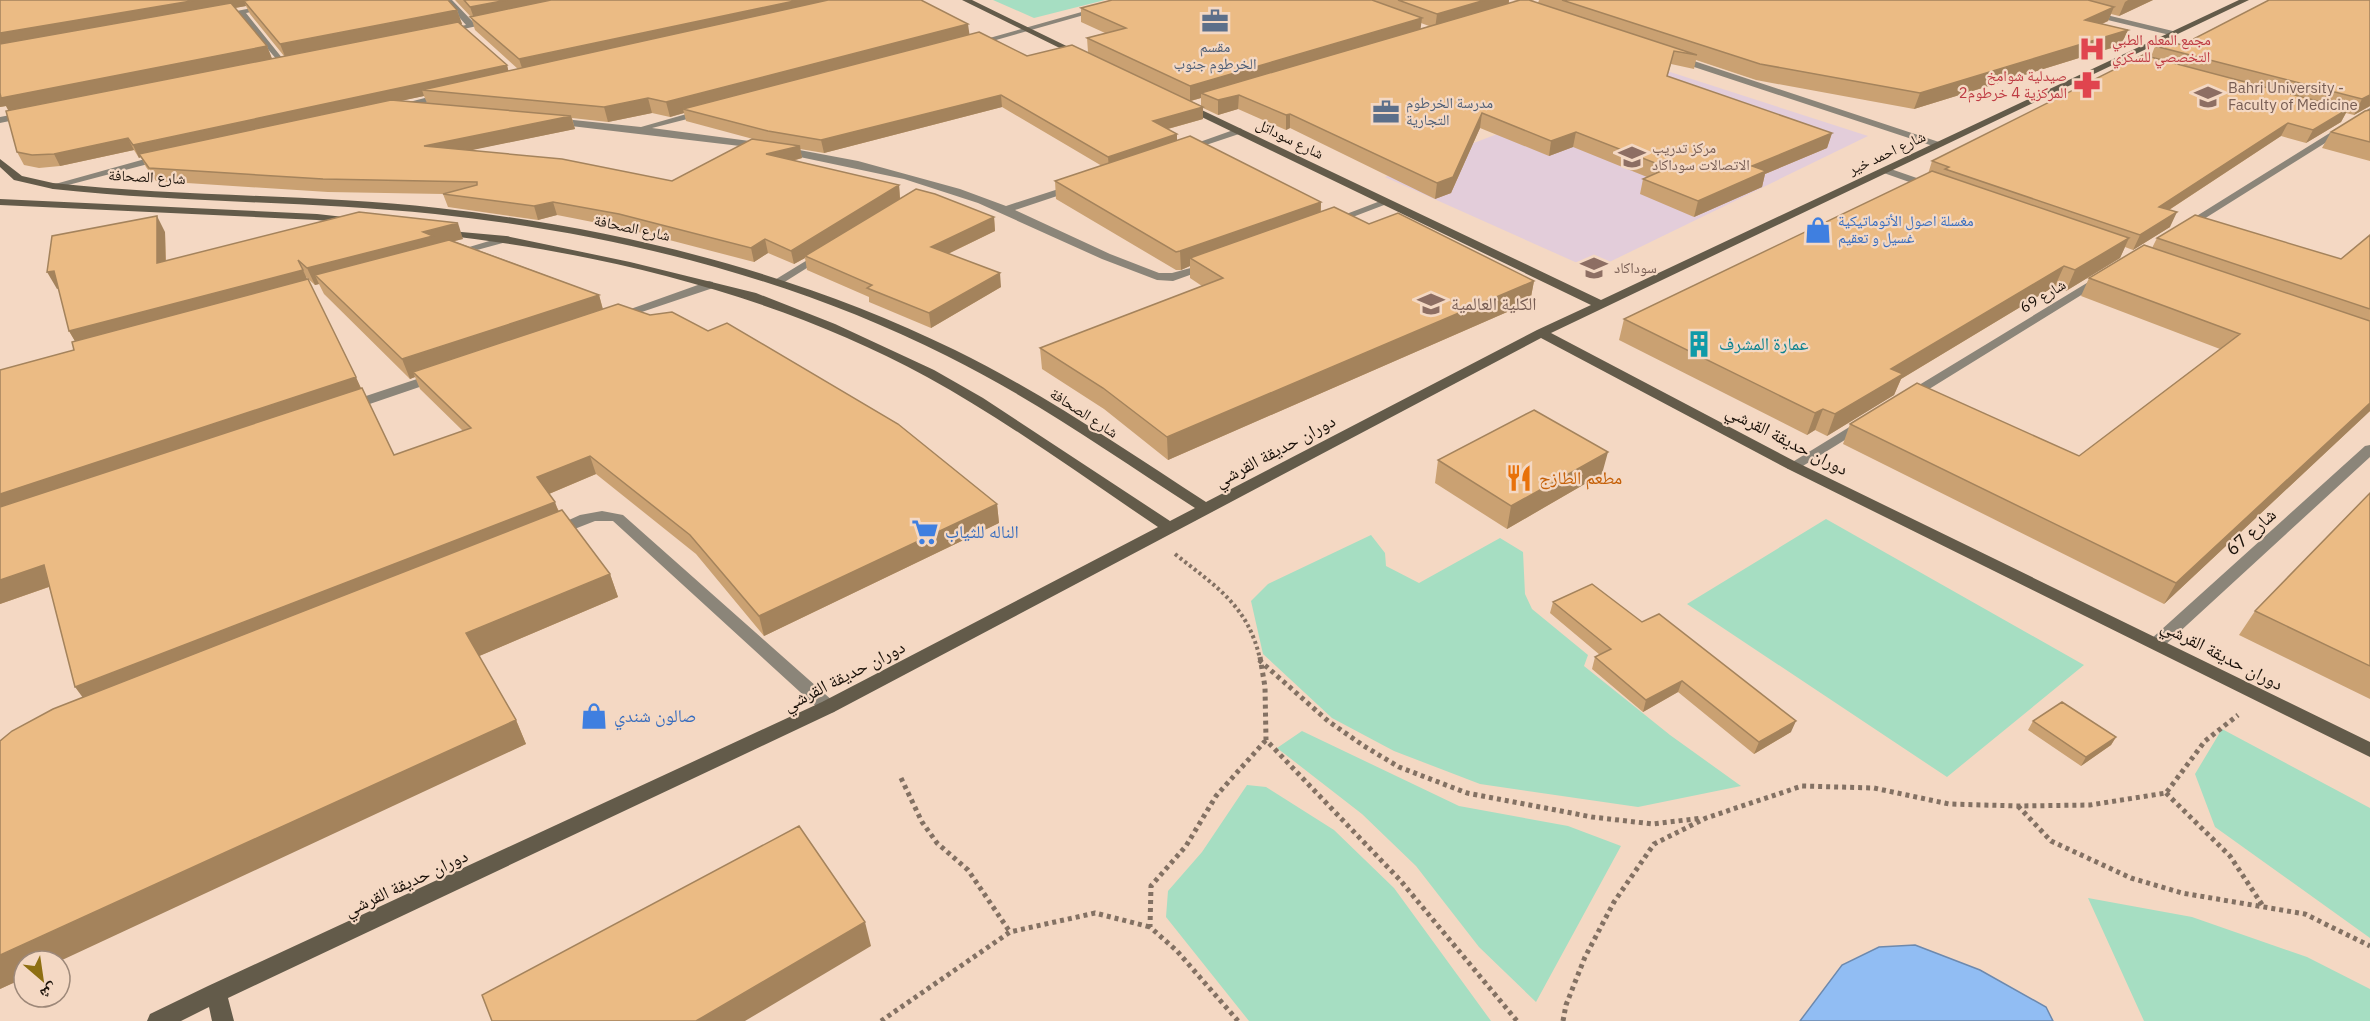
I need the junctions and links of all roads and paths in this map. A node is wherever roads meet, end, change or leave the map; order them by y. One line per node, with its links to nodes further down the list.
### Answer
1 (306, 0): 6 (street)
2 (448, 0): 11 (street)
3 (966, 0): 10 (main road)
4 (1133, 0): 10 (street)
5 (2245, 0): 13 (main road, شارع احمد خير)
6 (240, 11): 8 (street); 20 (street)
7 (2085, 12): 13 (street)
8 (206, 17)
9 (505, 20): 11 (street)
10 (1028, 29): 14 (street); 17 (main road)
11 (469, 30): 12 (street)
12 (430, 34)
13 (2174, 34): 16 (main road, شارع احمد خير)
14 (959, 47)
15 (1669, 55): 38 (street)
16 (2124, 58): 18 (street); 38 (main road, شارع احمد خير)
17 (1092, 61)
18 (2135, 61)
19 (294, 62): 20 (street)
20 (283, 64): 21 (street)
21 (272, 66)
22 (452, 94): 25 (street)
23 (1179, 102): 26 (main road, شارع سوداتل)
24 (1201, 104): 26 (street)
25 (396, 106): 27 (street); 29 (street)
26 (1190, 107): 37 (main road, شارع سوداتل)
27 (384, 109)
28 (718, 109): 36 (street)
29 (442, 110)
30 (2370, 111): 33 (street)
31 (34, 114): 34 (street)
32 (539, 119): 36 (street)
33 (2350, 119): 35 (street); 54 (street)
34 (0, 120)
35 (2370, 124)
36 (638, 129): 43 (street)
37 (1239, 131): 39 (street); 49 (main road, شارع سوداتل)
38 (1939, 145): 42 (main road, شارع احمد خير)
39 (1173, 153)
40 (177, 154): 45 (street)
41 (0, 162): 45 (main road, شارع الصحافة)
42 (1885, 170): 46 (street); 62 (main road, شارع احمد خير)
43 (935, 184): 47 (street); 50 (street)
44 (1084, 184): 50 (street)
45 (53, 186): 48 (main road); 60 (main road, شارع الصحافة)
46 (1950, 193)
47 (915, 196)
48 (0, 200): 51 (main road, شارع الصحافة)
49 (1387, 202): 52 (street); 62 (main road, شارع سوداتل)
50 (1006, 210): 58 (street)
51 (364, 222)
52 (1322, 225)
53 (435, 231): 55 (main road)
54 (2176, 232)
55 (506, 239): 57 (street); 61 (main road)
56 (837, 244): 60 (street)
57 (437, 258)
58 (1226, 260)
59 (2115, 269): 66 (street, شارع 69)
60 (779, 280): 71 (main road, شارع الصحافة)
61 (709, 285): 63 (street); 72 (main road)
62 (1600, 304): 64 (main road, شارع احمد خير)
63 (607, 319)
64 (1541, 333): 70 (main road, دوران حديقة القرشي); 71 (main road, دوران حديقة القرشي)
65 (450, 372): 67 (street)
66 (1893, 404)
67 (337, 410)
68 (1873, 417): 70 (street)
69 (2370, 449): 75 (street, شارع 67)
70 (1792, 466): 75 (main road, دوران حديقة القرشي)
71 (1206, 509): 72 (main road, دوران حديقة القرشي)
72 (1170, 528): 74 (main road, دوران حديقة القرشي)
73 (540, 537): 78 (street)
74 (1153, 537): 76 (path); 78 (main road, دوران حديقة القرشي)
75 (2157, 644): 77 (main road, دوران حديقة القرشي)
76 (1258, 658): 79 (path); 84 (path)
77 (2262, 696): 80 (main road, دوران حديقة القرشي); 82 (path)
78 (828, 707): 89 (main road, دوران حديقة القرشي)
79 (1266, 740): 86 (path); 94 (path)
80 (2370, 750)
81 (901, 778): 87 (path)
82 (2166, 793): 83 (path); 85 (path)
83 (2018, 806): 84 (path); 85 (path)
84 (1706, 818): 95 (path)
85 (2263, 907): 88 (path)
86 (1150, 927): 87 (path); 93 (path)
87 (1010, 932): 92 (path)
88 (2370, 946)
89 (216, 993): 90 (main road, دوران حديقة القرشي); 91 (main road)
90 (158, 1021)
91 (223, 1021)
92 (881, 1021)
93 (1238, 1021)
94 (1517, 1021)
95 (1563, 1021)

